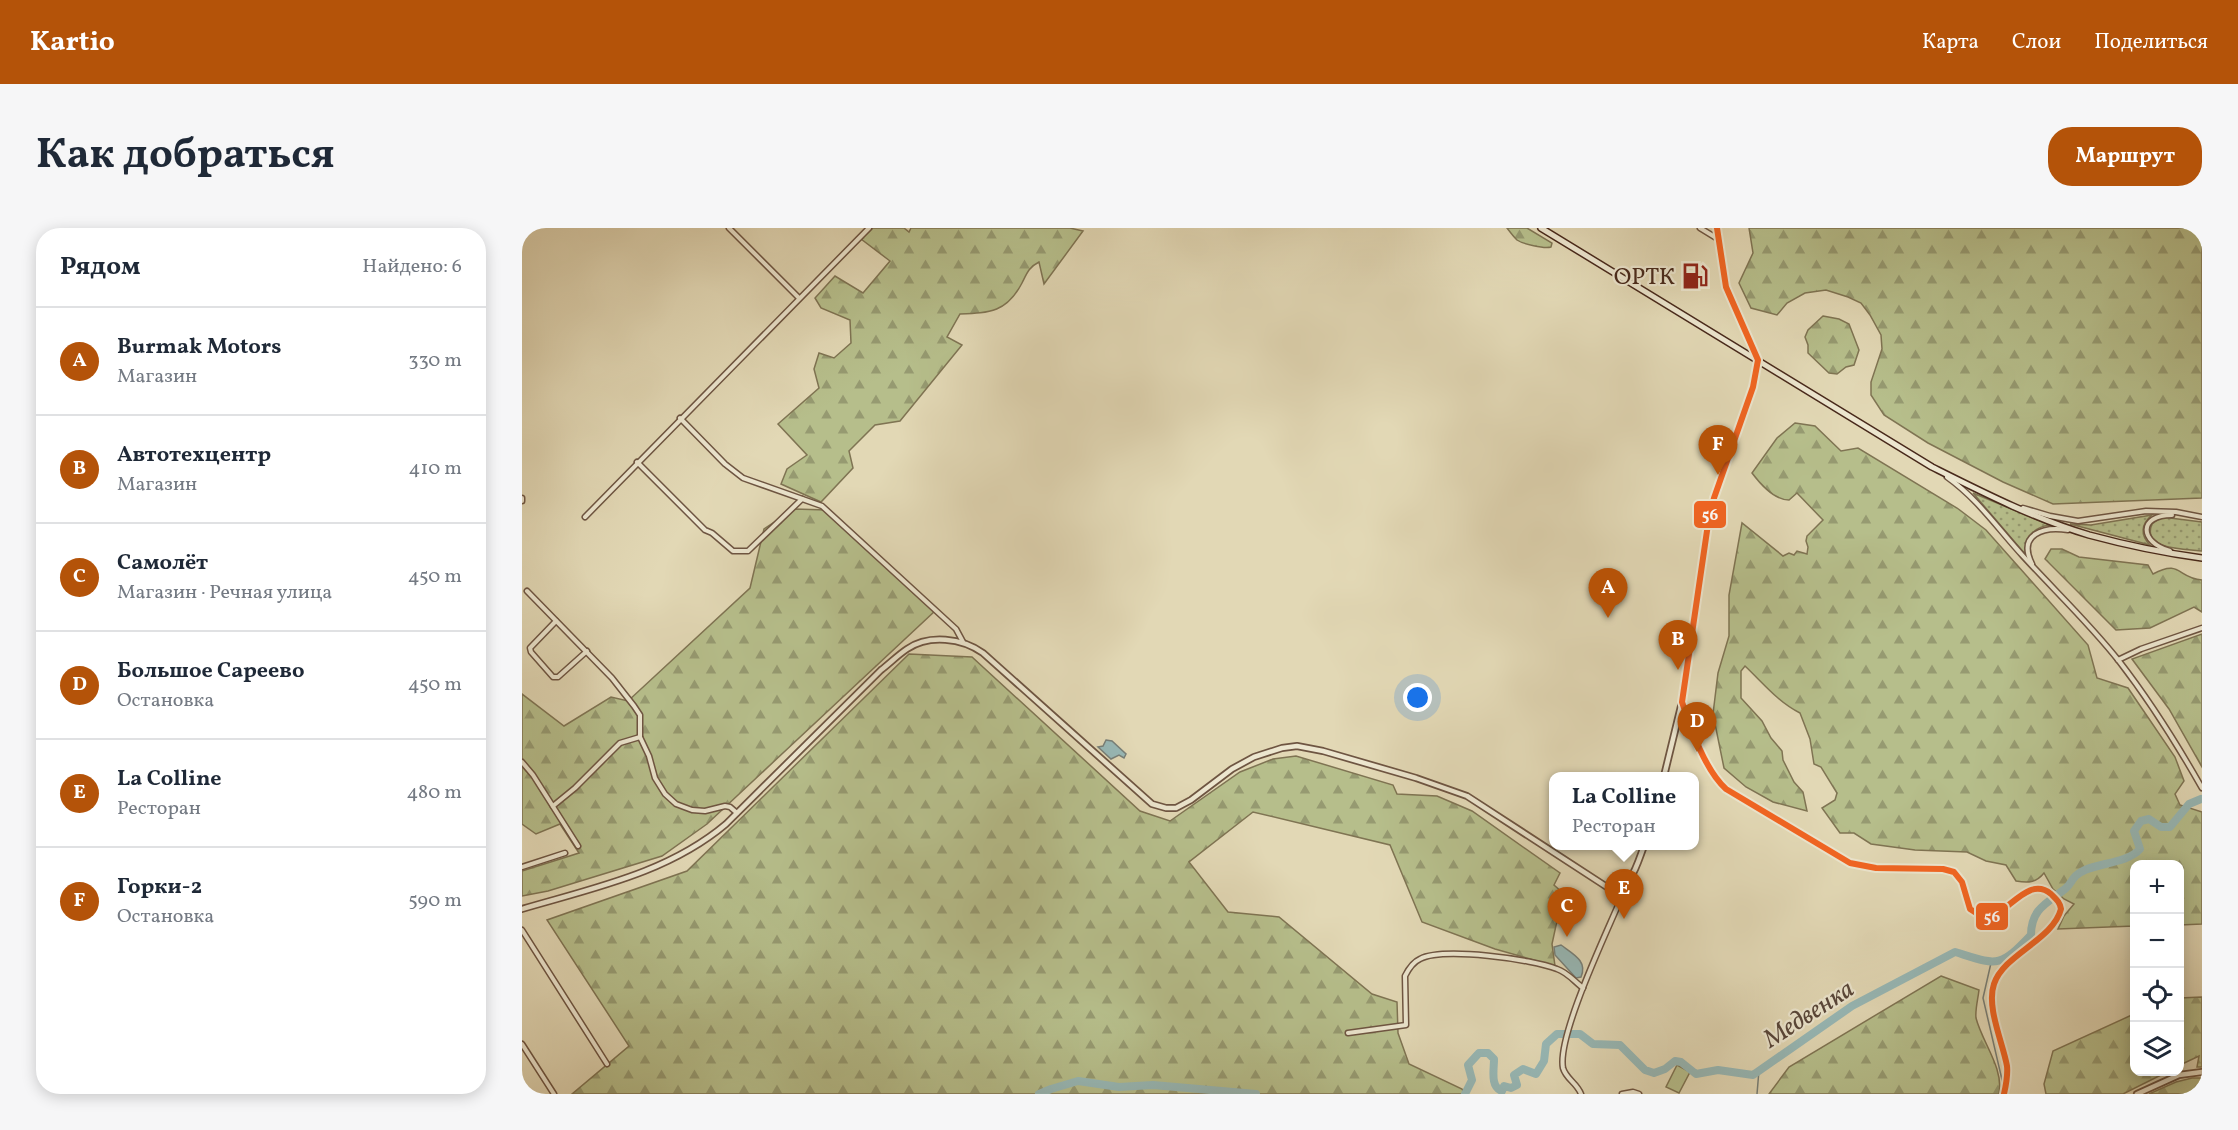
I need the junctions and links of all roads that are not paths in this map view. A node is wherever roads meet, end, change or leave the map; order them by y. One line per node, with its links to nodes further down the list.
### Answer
1 (729, 228): 7 (street)
2 (869, 228): 7 (street)
3 (1541, 228): 8 (main road)
4 (1700, 228): 6 (street)
5 (1717, 228): 6 (street)
6 (1718, 239): 8 (street)
7 (799, 298): 9 (street)
8 (1758, 360): 11 (main road); 27 (main road)
9 (680, 418): 10 (street); 12 (street)
10 (637, 462): 12 (street); 15 (street)
11 (1932, 467): 13 (main road); 20 (street)
12 (802, 499): 24 (street)
13 (2017, 506): 14 (street); 17 (main road)
14 (2190, 514): 16 (street); 18 (street)
15 (585, 517)
16 (2202, 517)
17 (2086, 534): 18 (main road); 20 (street)
18 (2194, 557): 19 (main road)
19 (2202, 558)
20 (2034, 567): 26 (street)
21 (527, 591): 22 (street)
22 (556, 621): 25 (street); 25 (street)
23 (2202, 628): 26 (street)
24 (963, 642): 33 (street); 35 (street)
25 (586, 651): 28 (street)
26 (2118, 660): 31 (street)
27 (1682, 702): 30 (street); 53 (main road)
28 (640, 736): 32 (street); 33 (street)
29 (522, 762): 32 (street)
30 (1665, 772)
31 (2202, 788)
32 (553, 806): 34 (street)
33 (737, 813): 41 (street)
34 (578, 846)
35 (1549, 849)
36 (1550, 850): 40 (street)
37 (1642, 850): 40 (street)
38 (566, 853): 39 (street)
39 (522, 867)
40 (1622, 888): 44 (street)
41 (522, 909)
42 (522, 930): 43 (street)
43 (523, 936): 47 (street)
44 (1583, 988): 45 (street); 50 (street)
45 (1348, 1033)
46 (522, 1044): 49 (street)
47 (607, 1064)
48 (2202, 1072): 54 (street)
49 (554, 1094)
50 (1581, 1094)
51 (1622, 1094): 52 (street)
52 (1639, 1094)
53 (2004, 1094)
54 (2138, 1094)

